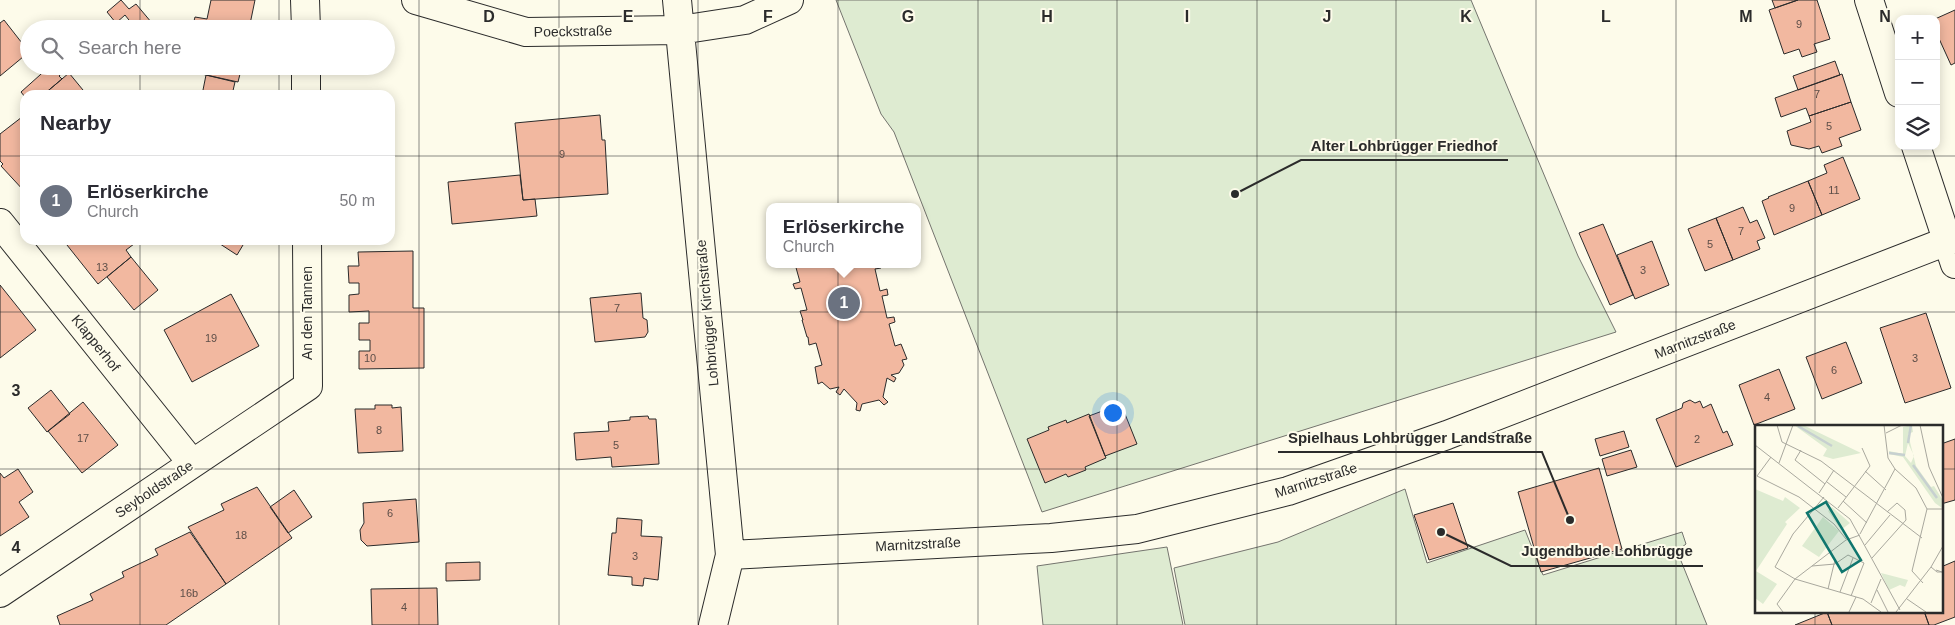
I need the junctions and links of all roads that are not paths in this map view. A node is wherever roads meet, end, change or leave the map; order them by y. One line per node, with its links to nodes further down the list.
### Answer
1 (305, 0): 6 (street)
2 (416, 0): 7 (street, Poeckstraße)
3 (677, 0): 7 (street, Lohbrügger Kirchstraße)
4 (789, 0): 7 (street, Poeckstraße)
5 (1869, 0): 9 (street)
6 (306, 20)
7 (680, 30): 17 (street, Lohbrügger Kirchstraße)
8 (306, 75): 10 (street)
9 (1895, 80)
10 (306, 90)
11 (1917, 150): 14 (street)
12 (0, 223): 16 (street, Klapperhof)
13 (307, 245): 15 (street, An den Tannen)
14 (1952, 248): 17 (street, Marnitzstraße)
15 (308, 386): 16 (street, Seyboldstraße)
16 (192, 463): 18 (street, Seyboldstraße)
17 (730, 555): 19 (street, Lohbrügger Kirchstraße)
18 (0, 593)
19 (713, 625)

